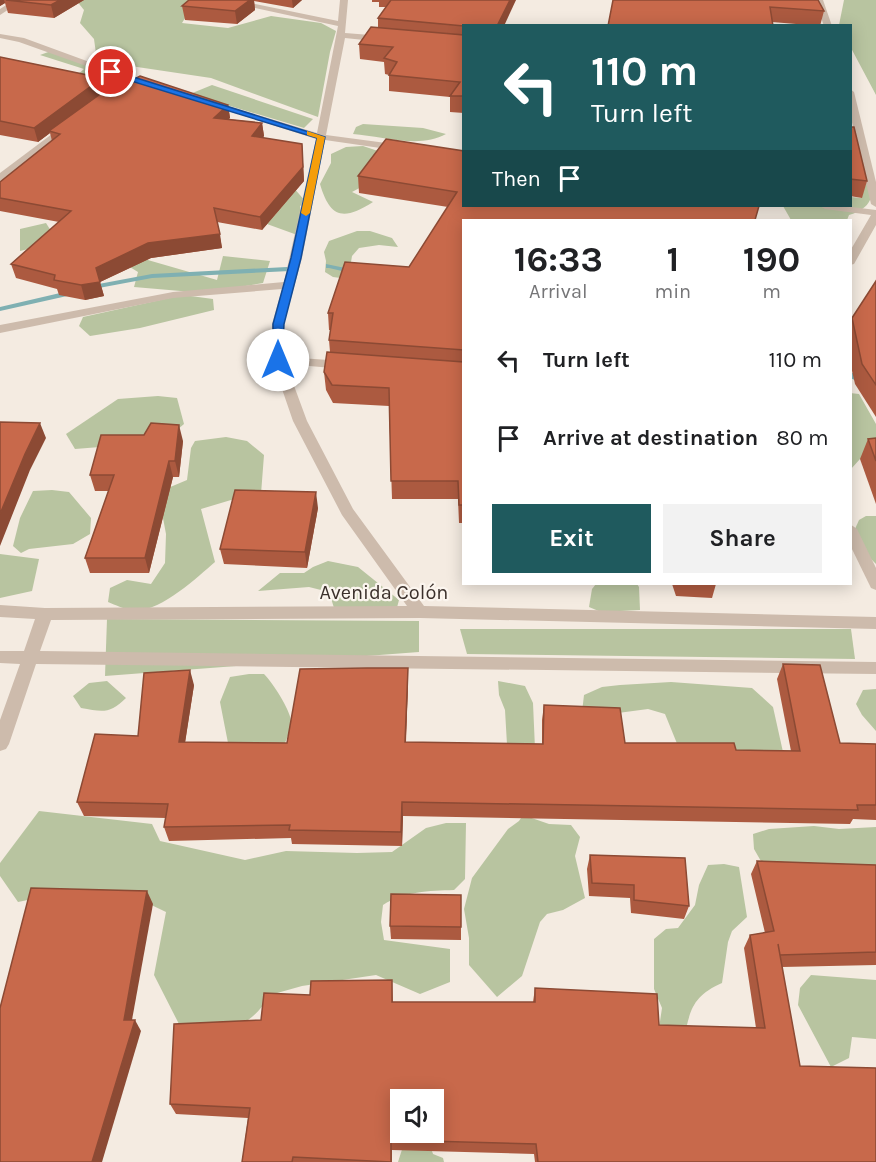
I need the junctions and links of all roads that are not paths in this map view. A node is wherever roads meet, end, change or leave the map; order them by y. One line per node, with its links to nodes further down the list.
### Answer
1 (19, 0): 5 (street)
2 (224, 0): 7 (street)
3 (344, 0): 7 (street)
4 (819, 0): 6 (street)
5 (0, 13)
6 (827, 24)
7 (341, 30): 9 (street); 16 (street)
8 (0, 36): 10 (street)
9 (397, 40)
10 (131, 80): 11 (street); 12 (street)
11 (121, 87)
12 (164, 90)
13 (198, 100): 16 (street)
14 (852, 101): 19 (street)
15 (75, 122): 18 (street)
16 (321, 137): 17 (street); 23 (street)
17 (416, 150)
18 (0, 178)
19 (876, 204)
20 (831, 207): 21 (street)
21 (876, 214): 22 (street)
22 (852, 258)
23 (289, 285): 24 (street); 25 (street)
24 (0, 329)
25 (278, 360): 26 (street); 30 (street)
26 (359, 366)
27 (852, 533): 28 (street)
28 (876, 584)
29 (0, 611): 31 (street, Avenida Colón)
30 (420, 612): 31 (street, Avenida Colón); 32 (street, Avenida Colón)
31 (45, 614): 34 (street)
32 (876, 623)
33 (0, 657): 34 (street)
34 (28, 657): 35 (street); 36 (street)
35 (876, 668)
36 (0, 744)

